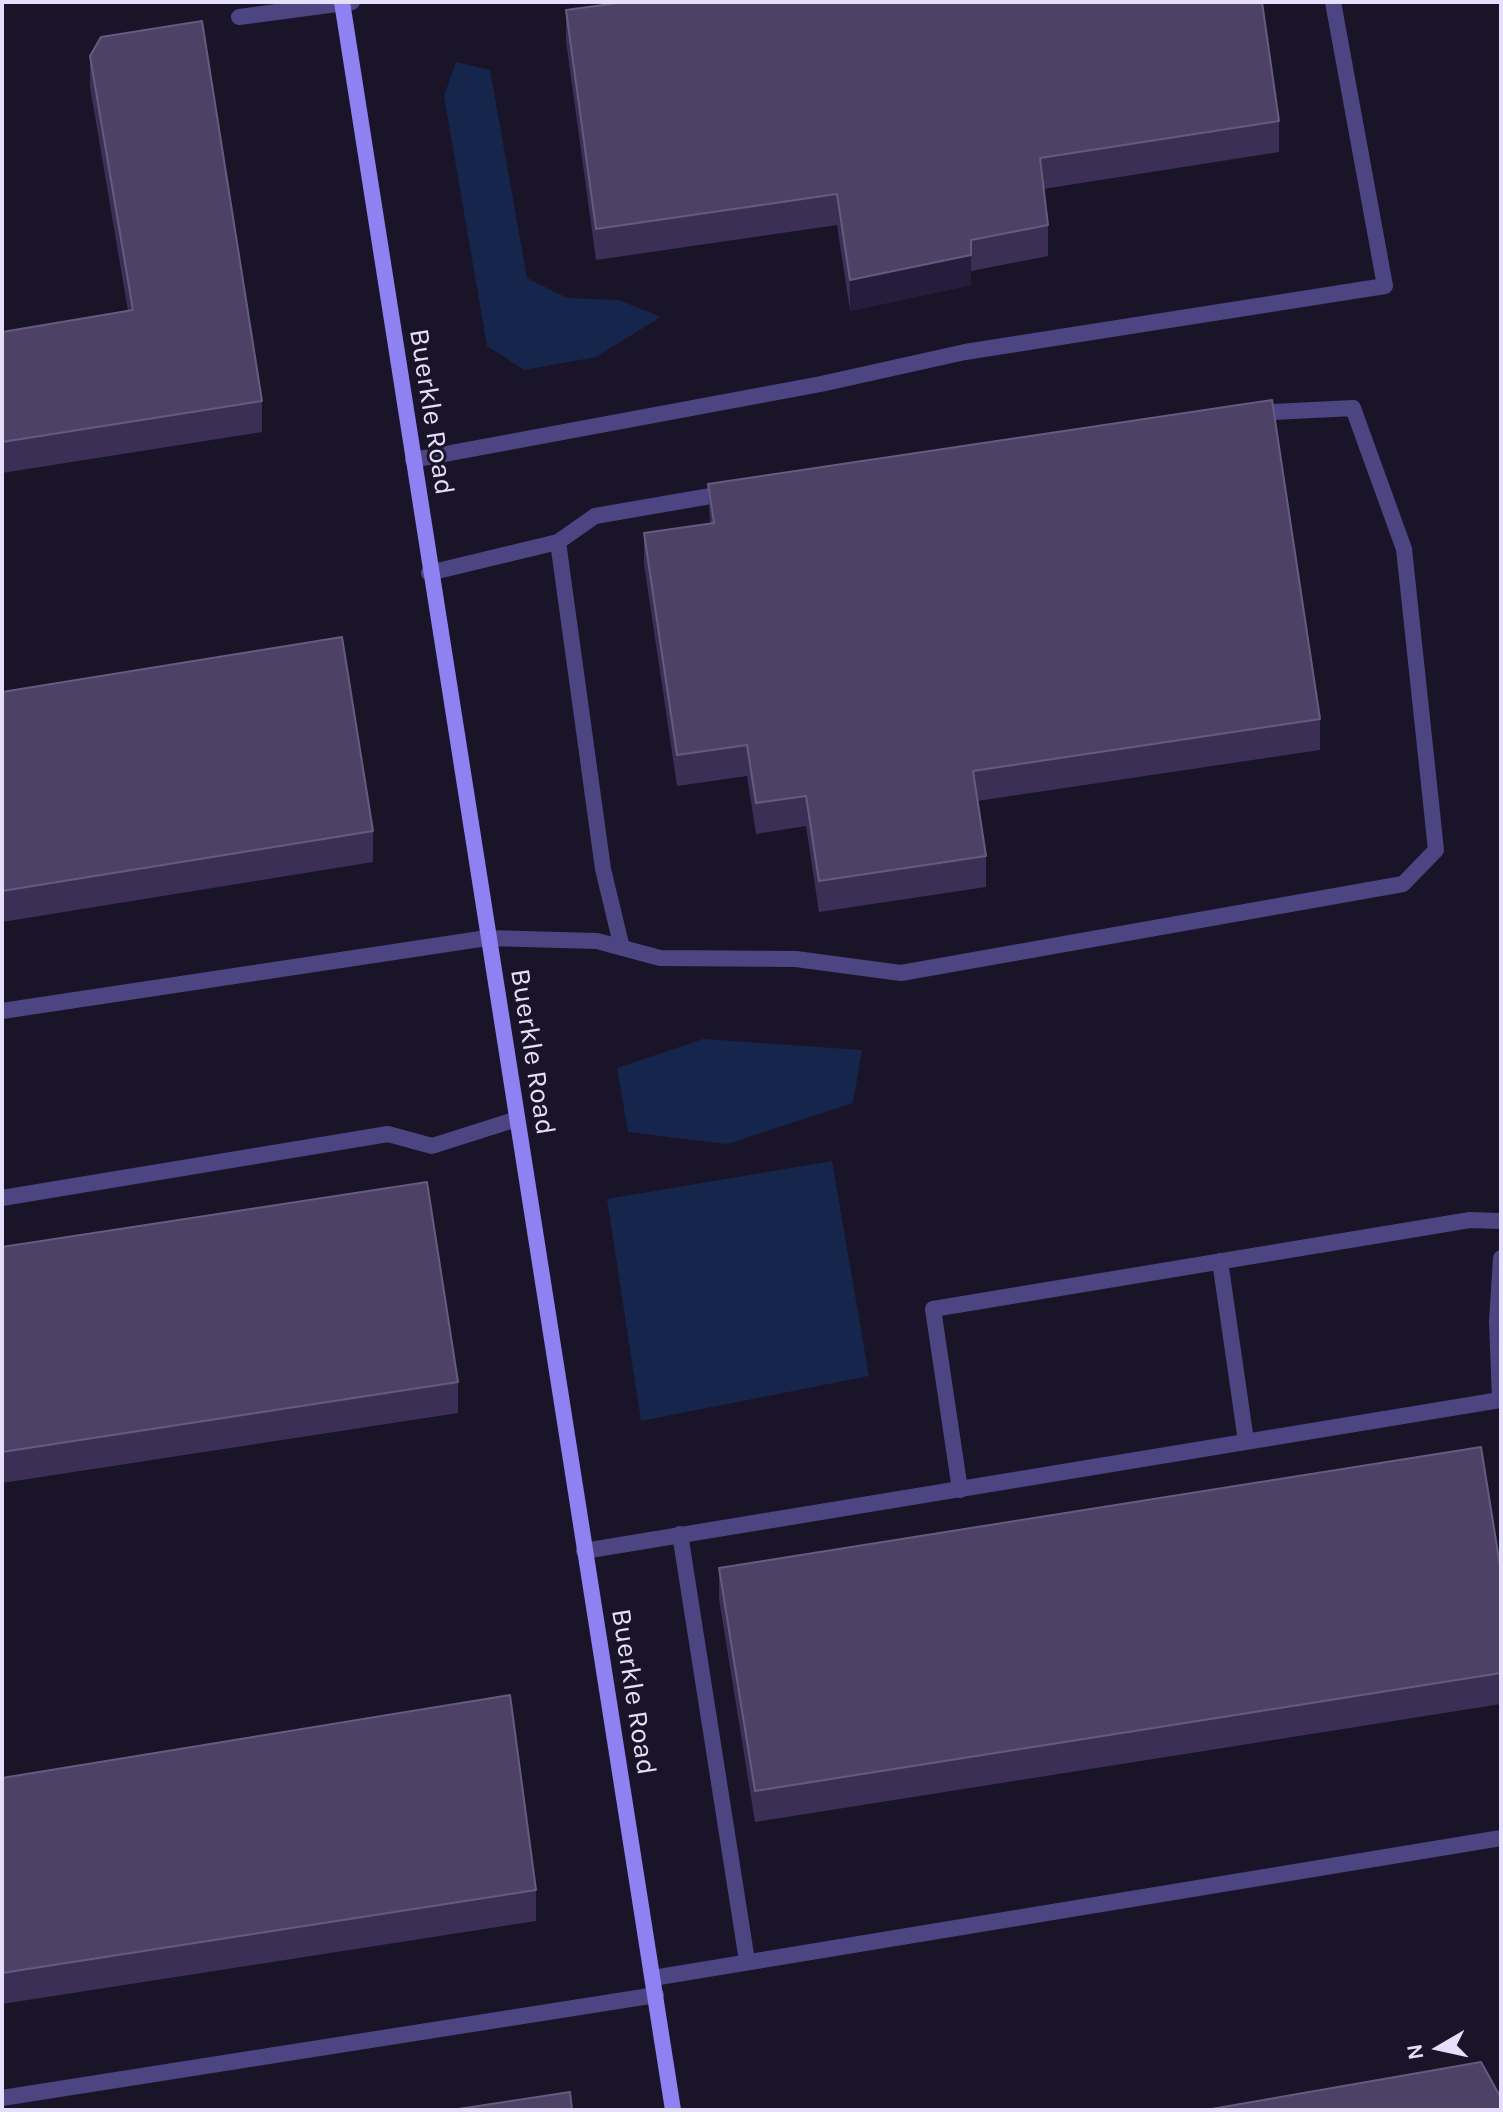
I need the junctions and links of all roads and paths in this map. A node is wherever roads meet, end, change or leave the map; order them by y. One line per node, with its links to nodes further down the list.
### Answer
1 (345, 2): 3 (lane); 5 (street, Buerkle Road)
2 (1333, 2): 5 (lane)
3 (239, 17)
4 (1239, 415): 10 (lane)
5 (413, 460): 8 (street, Buerkle Road)
6 (750, 490): 7 (lane)
7 (558, 542): 8 (lane); 10 (lane)
8 (429, 573): 9 (street, Buerkle Road)
9 (487, 938): 10 (lane); 11 (lane); 12 (street, Buerkle Road)
10 (622, 948)
11 (2, 1011)
12 (517, 1119): 13 (lane); 21 (street, Buerkle Road)
13 (2, 1198)
14 (1501, 1221): 16 (lane)
15 (1501, 1258): 17 (lane)
16 (1220, 1261): 18 (lane); 19 (lane)
17 (1500, 1404): 18 (lane)
18 (1246, 1441): 19 (lane)
19 (960, 1490): 20 (lane)
20 (680, 1534): 21 (lane); 23 (lane)
21 (584, 1551): 24 (street, Buerkle Road)
22 (1501, 1838): 23 (lane)
23 (747, 1961): 24 (lane)
24 (653, 1978): 25 (street, Buerkle Road)
25 (656, 1995): 26 (lane); 27 (street, Buerkle Road)
26 (2, 2098)
27 (673, 2110)

